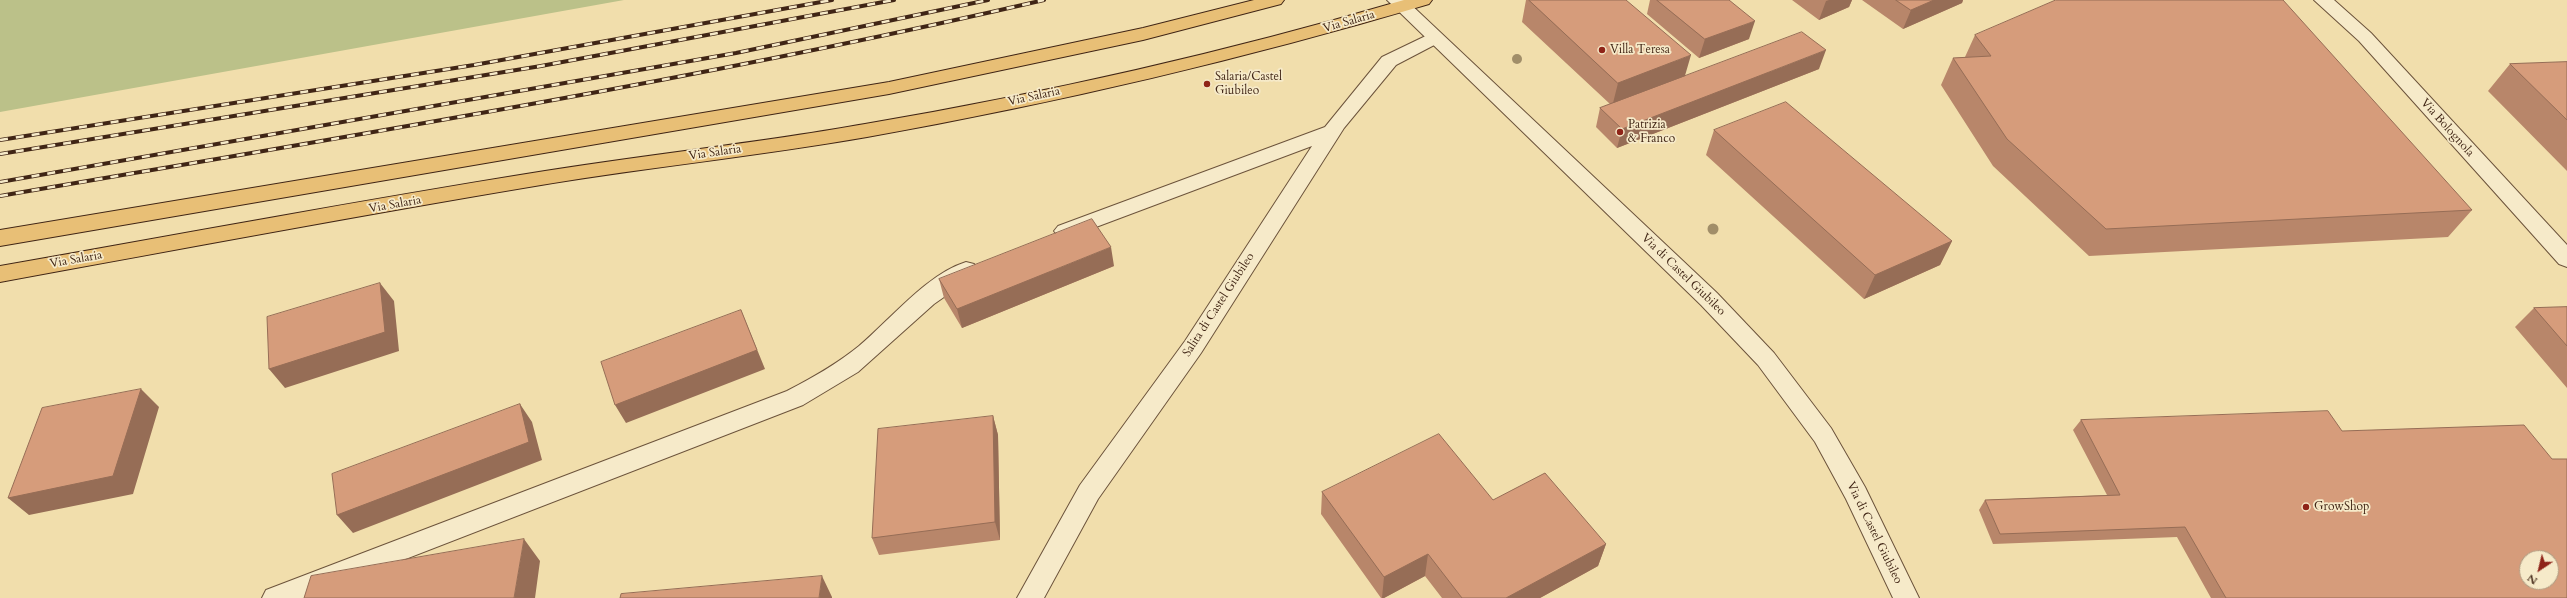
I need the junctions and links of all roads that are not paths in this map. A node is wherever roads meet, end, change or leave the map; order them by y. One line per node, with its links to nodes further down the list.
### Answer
1 (1275, 0): 7 (main road)
2 (1423, 0): 4 (main road, Via Salaria)
3 (2323, 0): 9 (street, Via Bolognola)
4 (1399, 3): 5 (street, Via di Castel Giubileo); 11 (main road, Via Salaria)
5 (1434, 38): 6 (street, Salita di Castel Giubileo); 14 (street, Via di Castel Giubileo)
6 (1330, 132): 8 (street); 13 (street, Salita di Castel Giubileo)
7 (0, 238)
8 (1043, 240)
9 (2567, 259)
10 (987, 261): 12 (street)
11 (0, 274)
12 (275, 598)
13 (1030, 598)
14 (1906, 598)

